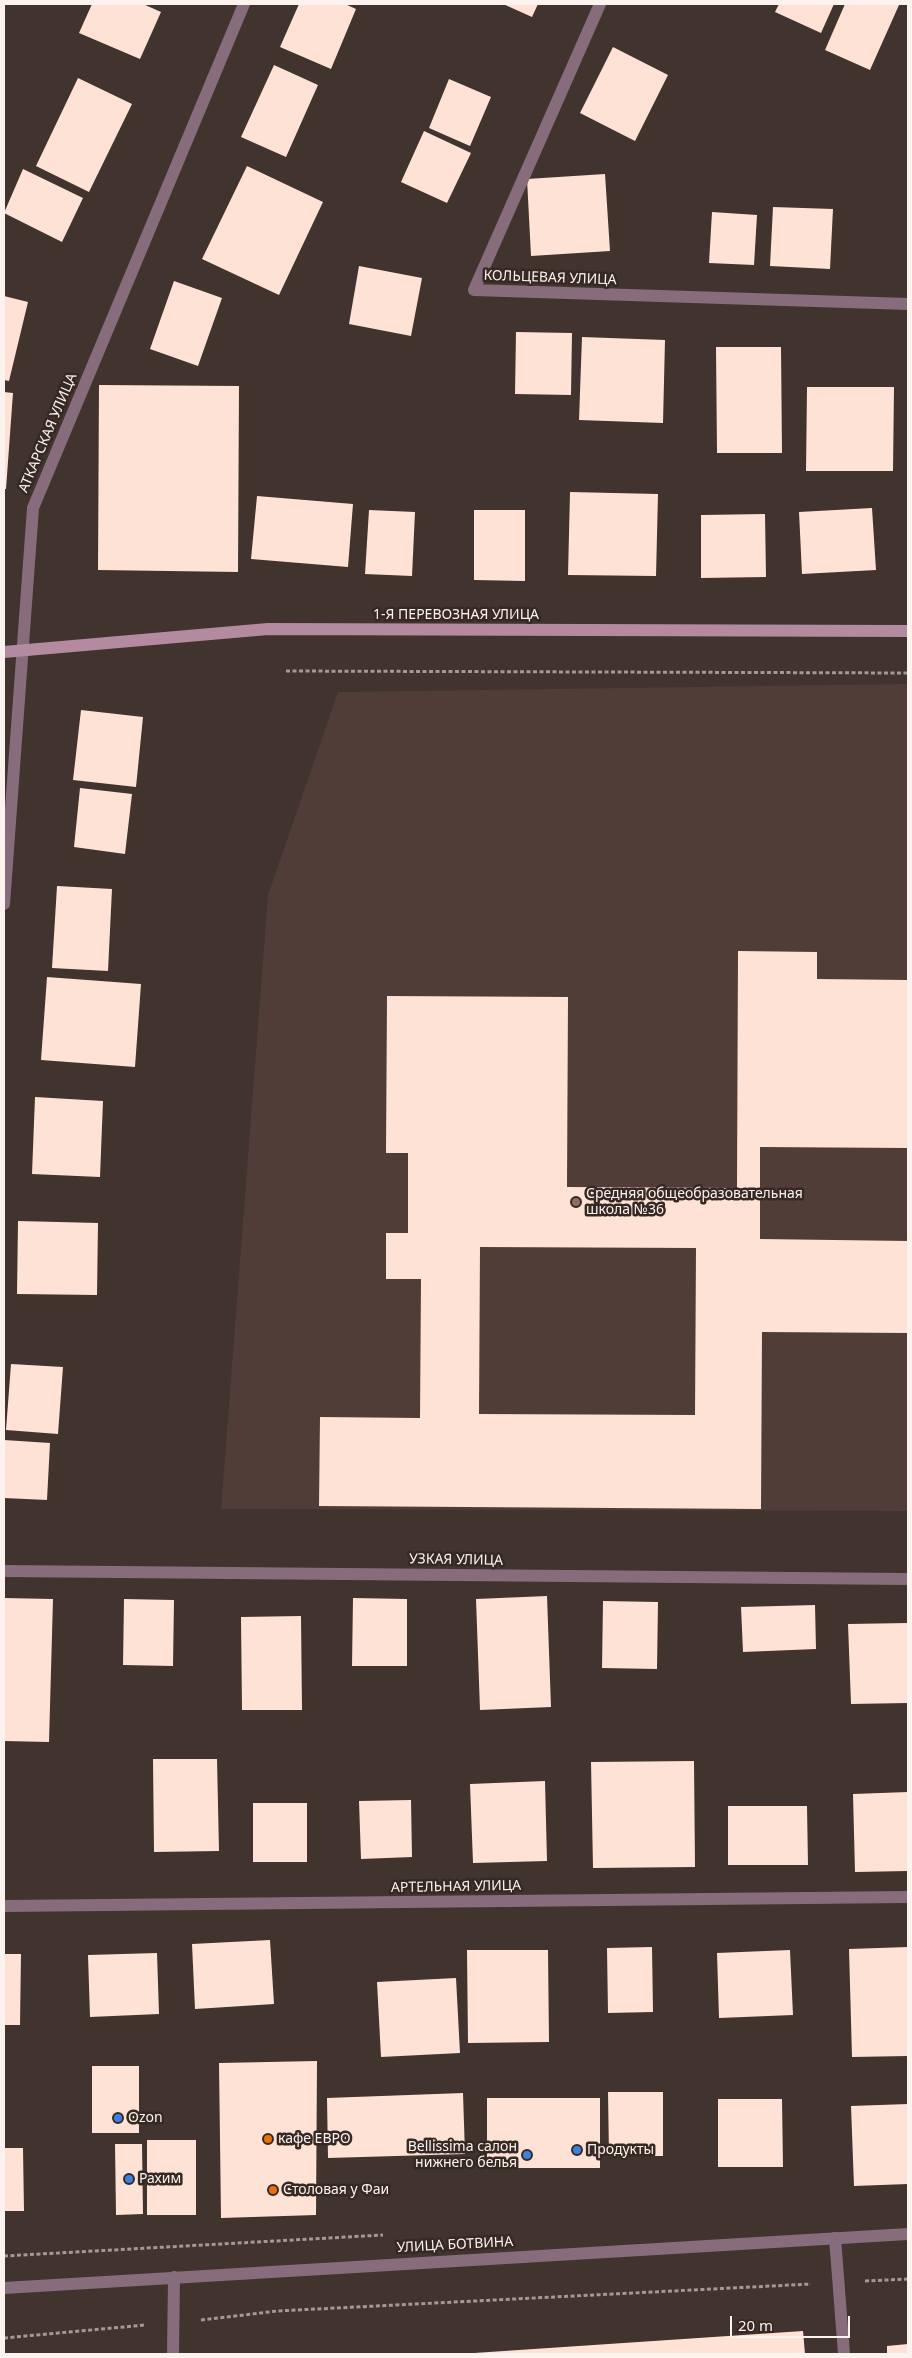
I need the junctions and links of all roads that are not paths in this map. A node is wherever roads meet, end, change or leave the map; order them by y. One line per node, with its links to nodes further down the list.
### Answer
1 (244, 4): 5 (street, АТКАРСКАЯ УЛИЦА)
2 (600, 4): 3 (street, КОЛЬЦЕВАЯ УЛИЦА)
3 (908, 304)
4 (908, 631): 5 (main road, 1-Я ПЕРЕВОЗНАЯ УЛИЦА)
5 (23, 649): 6 (main road, 1-Я ПЕРЕВОЗНАЯ УЛИЦА); 7 (street, АТКАРСКАЯ УЛИЦА)
6 (4, 652)
7 (4, 904)
8 (4, 1571): 9 (street, УЗКАЯ УЛИЦА)
9 (908, 1580)
10 (908, 1897): 11 (street, АРТЕЛЬНАЯ УЛИЦА)
11 (4, 1906)
12 (908, 2234): 13 (street, УЛИЦА БОТВИНА)
13 (835, 2238): 14 (street, УЛИЦА БОТВИНА); 17 (street)
14 (174, 2277): 15 (street, УЛИЦА БОТВИНА); 16 (street)
15 (4, 2288)
16 (173, 2354)
17 (844, 2354)

